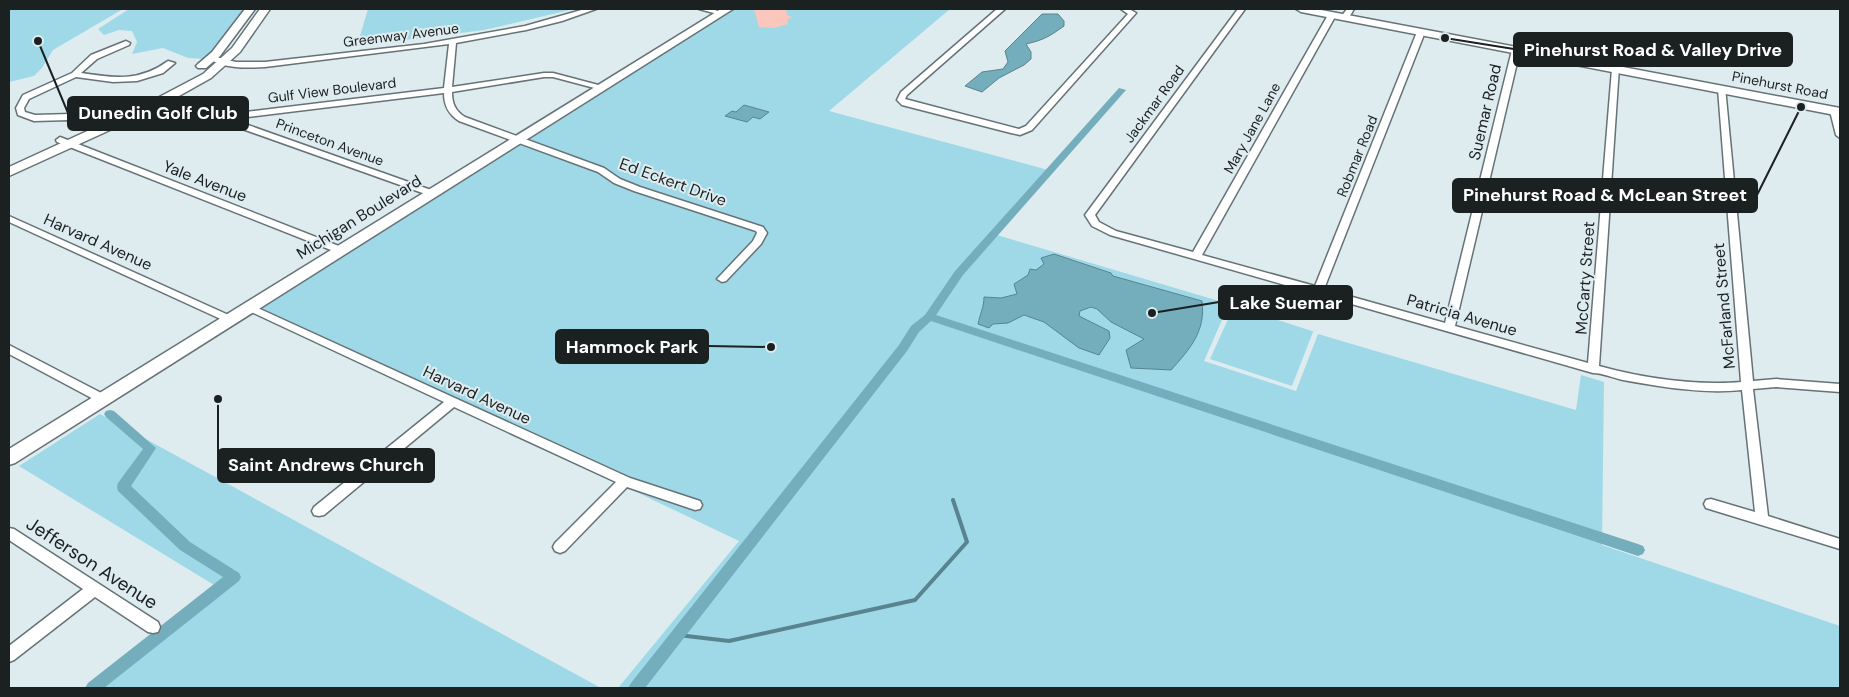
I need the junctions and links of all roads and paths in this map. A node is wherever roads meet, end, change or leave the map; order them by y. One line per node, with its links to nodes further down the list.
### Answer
1 (250, 9): 16 (street)
2 (265, 9): 16 (street)
3 (592, 9): 13 (street, Greenway Avenue)
4 (703, 9): 9 (street)
5 (1001, 9): 6 (street)
6 (1124, 9)
7 (1240, 9): 33 (street, Jackmar Road)
8 (1301, 9): 11 (street, Pinehurst Road)
9 (725, 11): 20 (street, Michigan Boulevard)
10 (1347, 13): 11 (street, Pinehurst Road); 12 (street, Pinehurst Road)
11 (1332, 15): 36 (street, Mary Jane Lane)
12 (1421, 32): 15 (street, Pinehurst Road); 38 (street, Robmar Road)
13 (453, 41): 16 (street, Greenway Avenue); 22 (street)
14 (126, 43): 19 (street, Gulf View Boulevard)
15 (1516, 50): 18 (street, Pinehurst Road); 41 (street, Suemar Road)
16 (217, 61): 25 (street); 26 (street)
17 (171, 63): 19 (street)
18 (1616, 69): 21 (street, Pinehurst Road); 43 (street, McCarty Street)
19 (75, 74): 25 (street, Gulf View Boulevard)
20 (599, 88): 22 (street, Gulf View Boulevard); 28 (street, Michigan Boulevard)
21 (1722, 89): 23 (street, Pinehurst Road); 44 (street, McFarland Street)
22 (448, 90): 24 (street, Gulf View Boulevard); 28 (street)
23 (1837, 112): 27 (street)
24 (220, 118): 26 (street, Gulf View Boulevard); 32 (street, Princeton Avenue)
25 (92, 125): 26 (street, Gulf View Boulevard); 29 (street)
26 (113, 125): 29 (street)
27 (1840, 135)
28 (515, 140): 32 (street, Michigan Boulevard); 37 (street, Ed Eckert Drive)
29 (65, 142): 30 (street); 31 (street); 35 (street, Yale Avenue)
30 (9, 163)
31 (9, 172)
32 (431, 193): 35 (street, Michigan Boulevard)
33 (1090, 215): 36 (street, Patricia Avenue)
34 (9, 220): 40 (street, Harvard Avenue)
35 (340, 250): 39 (street, Michigan Boulevard)
36 (1196, 256): 38 (street, Patricia Avenue)
37 (722, 279)
38 (1318, 291): 41 (street, Patricia Avenue)
39 (249, 307): 40 (street, Michigan Boulevard); 47 (street, Harvard Avenue)
40 (229, 319): 46 (street, Michigan Boulevard)
41 (1449, 328): 43 (street, Patricia Avenue)
42 (9, 349): 46 (street)
43 (1594, 369): 44 (street, Patricia Avenue)
44 (1747, 385): 45 (street, Patricia Avenue); 53 (street, McFarland Street)
45 (1840, 388)
46 (103, 399): 48 (street, Michigan Boulevard)
47 (453, 401): 49 (street, Harvard Avenue); 52 (street)
48 (9, 458)
49 (625, 481): 51 (street, Harvard Avenue); 56 (street)
50 (1711, 504): 53 (street)
51 (696, 505)
52 (318, 511)
53 (1762, 520): 55 (street)
54 (9, 533): 57 (street, Jefferson Avenue)
55 (1840, 544)
56 (560, 547)
57 (94, 589): 58 (street, Jefferson Avenue); 59 (street)
58 (153, 627)
59 (9, 655)

